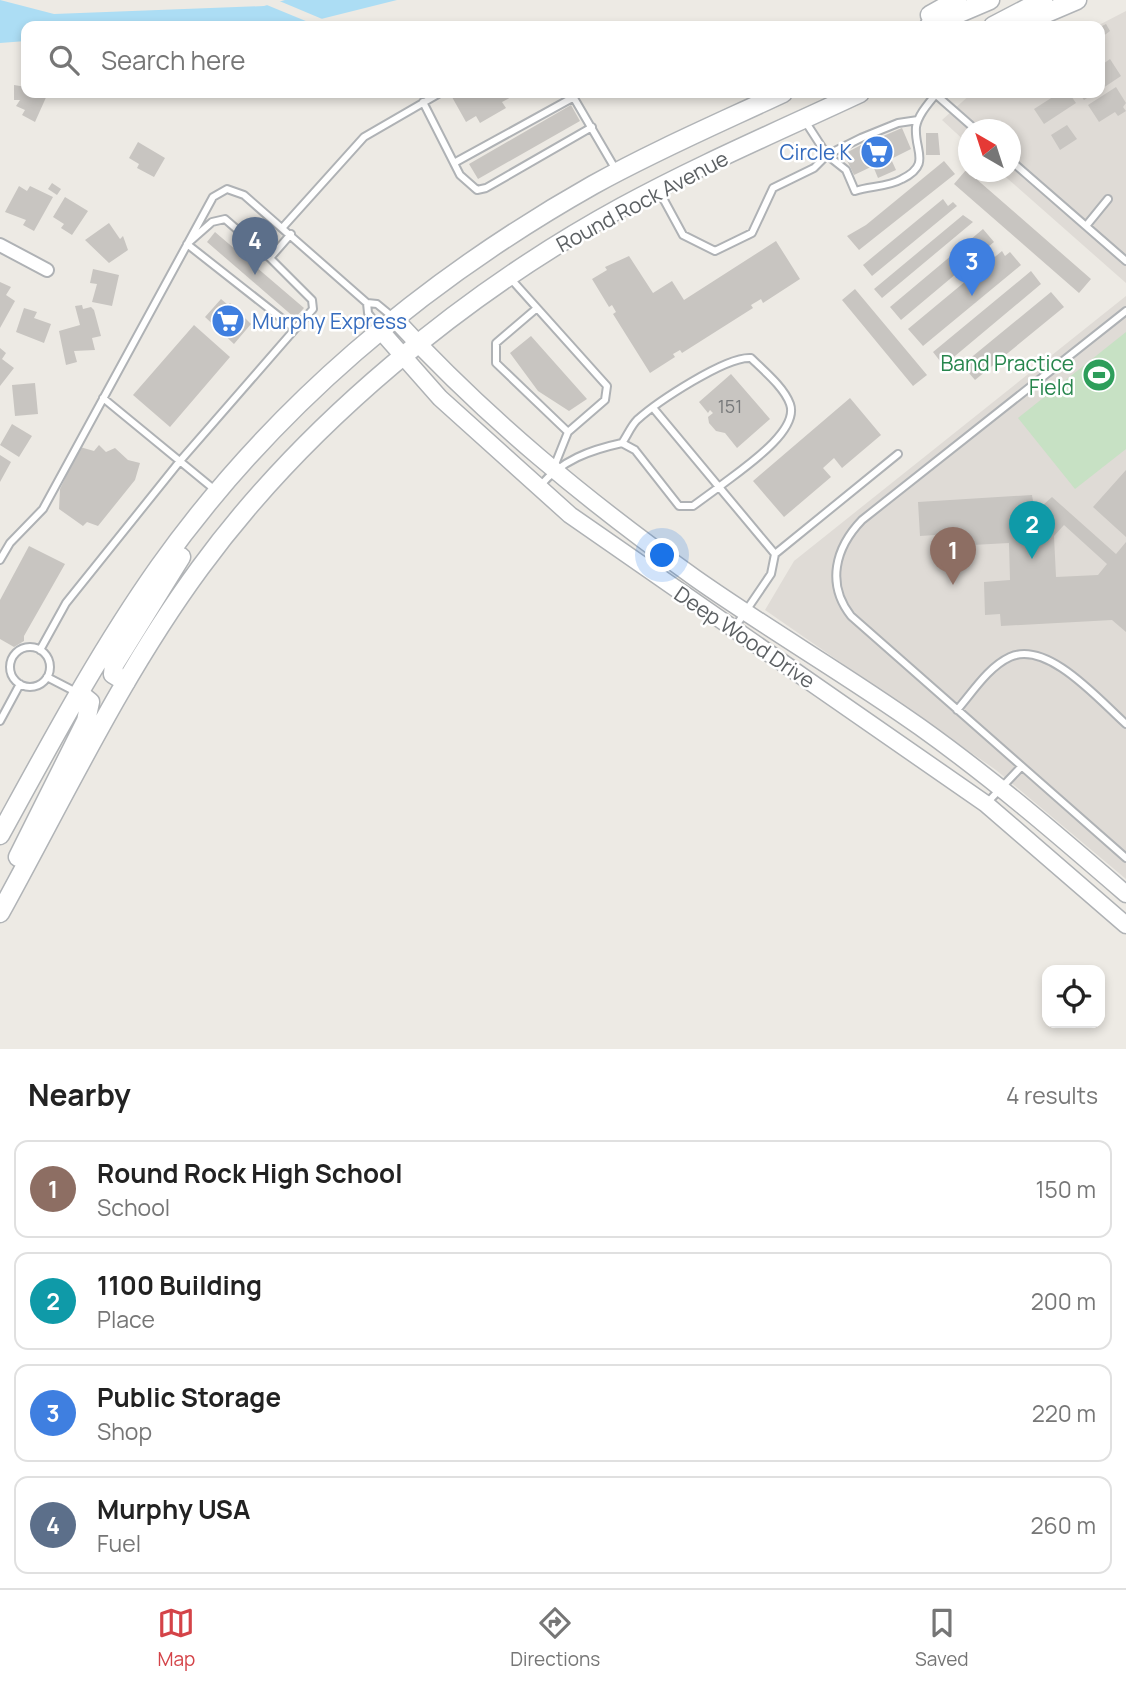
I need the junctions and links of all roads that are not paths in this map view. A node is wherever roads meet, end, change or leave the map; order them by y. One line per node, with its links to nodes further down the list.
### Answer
1 (957, 0): 5 (main road)
2 (990, 0): 6 (main road)
3 (1043, 0): 7 (main road)
4 (1077, 0): 8 (main road)
5 (923, 21)
6 (941, 21)
7 (1003, 21)
8 (1028, 21)
9 (432, 98): 16 (lane)
10 (567, 98): 22 (lane)
11 (574, 98): 20 (lane)
12 (772, 98): 24 (main road, Round Rock Avenue)
13 (849, 98): 17 (main road, Round Rock Avenue)
14 (932, 98): 19 (lane)
15 (940, 98): 18 (lane)
16 (424, 103): 22 (lane); 28 (lane)
17 (804, 119): 21 (lane); 25 (main road, Round Rock Avenue)
18 (963, 119)
19 (918, 120): 21 (lane); 21 (lane)
20 (592, 127): 22 (lane); 24 (lane)
21 (827, 155): 25 (lane)
22 (454, 163)
23 (1021, 170): 27 (lane)
24 (617, 172): 39 (main road, Round Rock Avenue)
25 (658, 188): 35 (main road, Round Rock Avenue)
26 (1108, 200): 27 (lane)
27 (1086, 226): 33 (lane)
28 (283, 227): 29 (lane); 30 (lane)
29 (291, 234): 32 (lane); 36 (lane)
30 (187, 244): 32 (lane); 40 (lane); 44 (lane)
31 (0, 245): 34 (street)
32 (270, 258): 40 (lane)
33 (1126, 261)
34 (47, 270)
35 (509, 277): 37 (lane); 42 (main road, Round Rock Avenue)
36 (367, 303): 39 (lane); 41 (lane)
37 (537, 307): 46 (lane); 46 (lane)
38 (1126, 311): 64 (lane)
39 (395, 318): 41 (main road, Round Rock Avenue); 42 (street, Deep Wood Drive)
40 (295, 329): 49 (lane)
41 (380, 330): 43 (street, Deep Wood Drive); 53 (main road, Round Rock Avenue)
42 (418, 344): 43 (main road, Round Rock Avenue); 50 (street, Deep Wood Drive)
43 (402, 357): 52 (street, Deep Wood Drive); 61 (main road, Round Rock Avenue)
44 (103, 398): 49 (lane); 56 (lane)
45 (654, 409): 47 (lane); 51 (lane); 51 (lane)
46 (568, 432): 50 (lane)
47 (622, 443): 50 (lane); 51 (lane)
48 (898, 454): 55 (lane)
49 (180, 461): 53 (lane); 59 (lane)
50 (552, 472): 52 (lane); 57 (street, Deep Wood Drive)
51 (719, 487): 55 (lane)
52 (538, 488): 58 (street, Deep Wood Drive)
53 (218, 491): 54 (main road, Round Rock Avenue)
54 (196, 518): 61 (main road); 63 (main road, Round Rock Avenue)
55 (775, 554): 57 (lane)
56 (0, 560)
57 (746, 610): 58 (lane); 68 (street, Deep Wood Drive)
58 (733, 630): 69 (street, Deep Wood Drive)
59 (40, 650): 60 (lane); 62 (lane)
60 (47, 677): 62 (lane); 63 (lane)
61 (126, 682): 73 (main road, Round Rock Avenue)
62 (20, 684): 65 (lane)
63 (79, 693): 70 (main road, Round Rock Avenue); 73 (main road)
64 (957, 710): 66 (lane); 67 (lane)
65 (0, 721)
66 (1126, 724)
67 (1021, 768): 68 (lane); 71 (lane)
68 (1002, 788): 69 (lane); 72 (street, Deep Wood Drive)
69 (986, 804): 74 (street, Deep Wood Drive)
70 (0, 835)
71 (1126, 859)
72 (1126, 894)
73 (4, 905)
74 (1126, 925)

